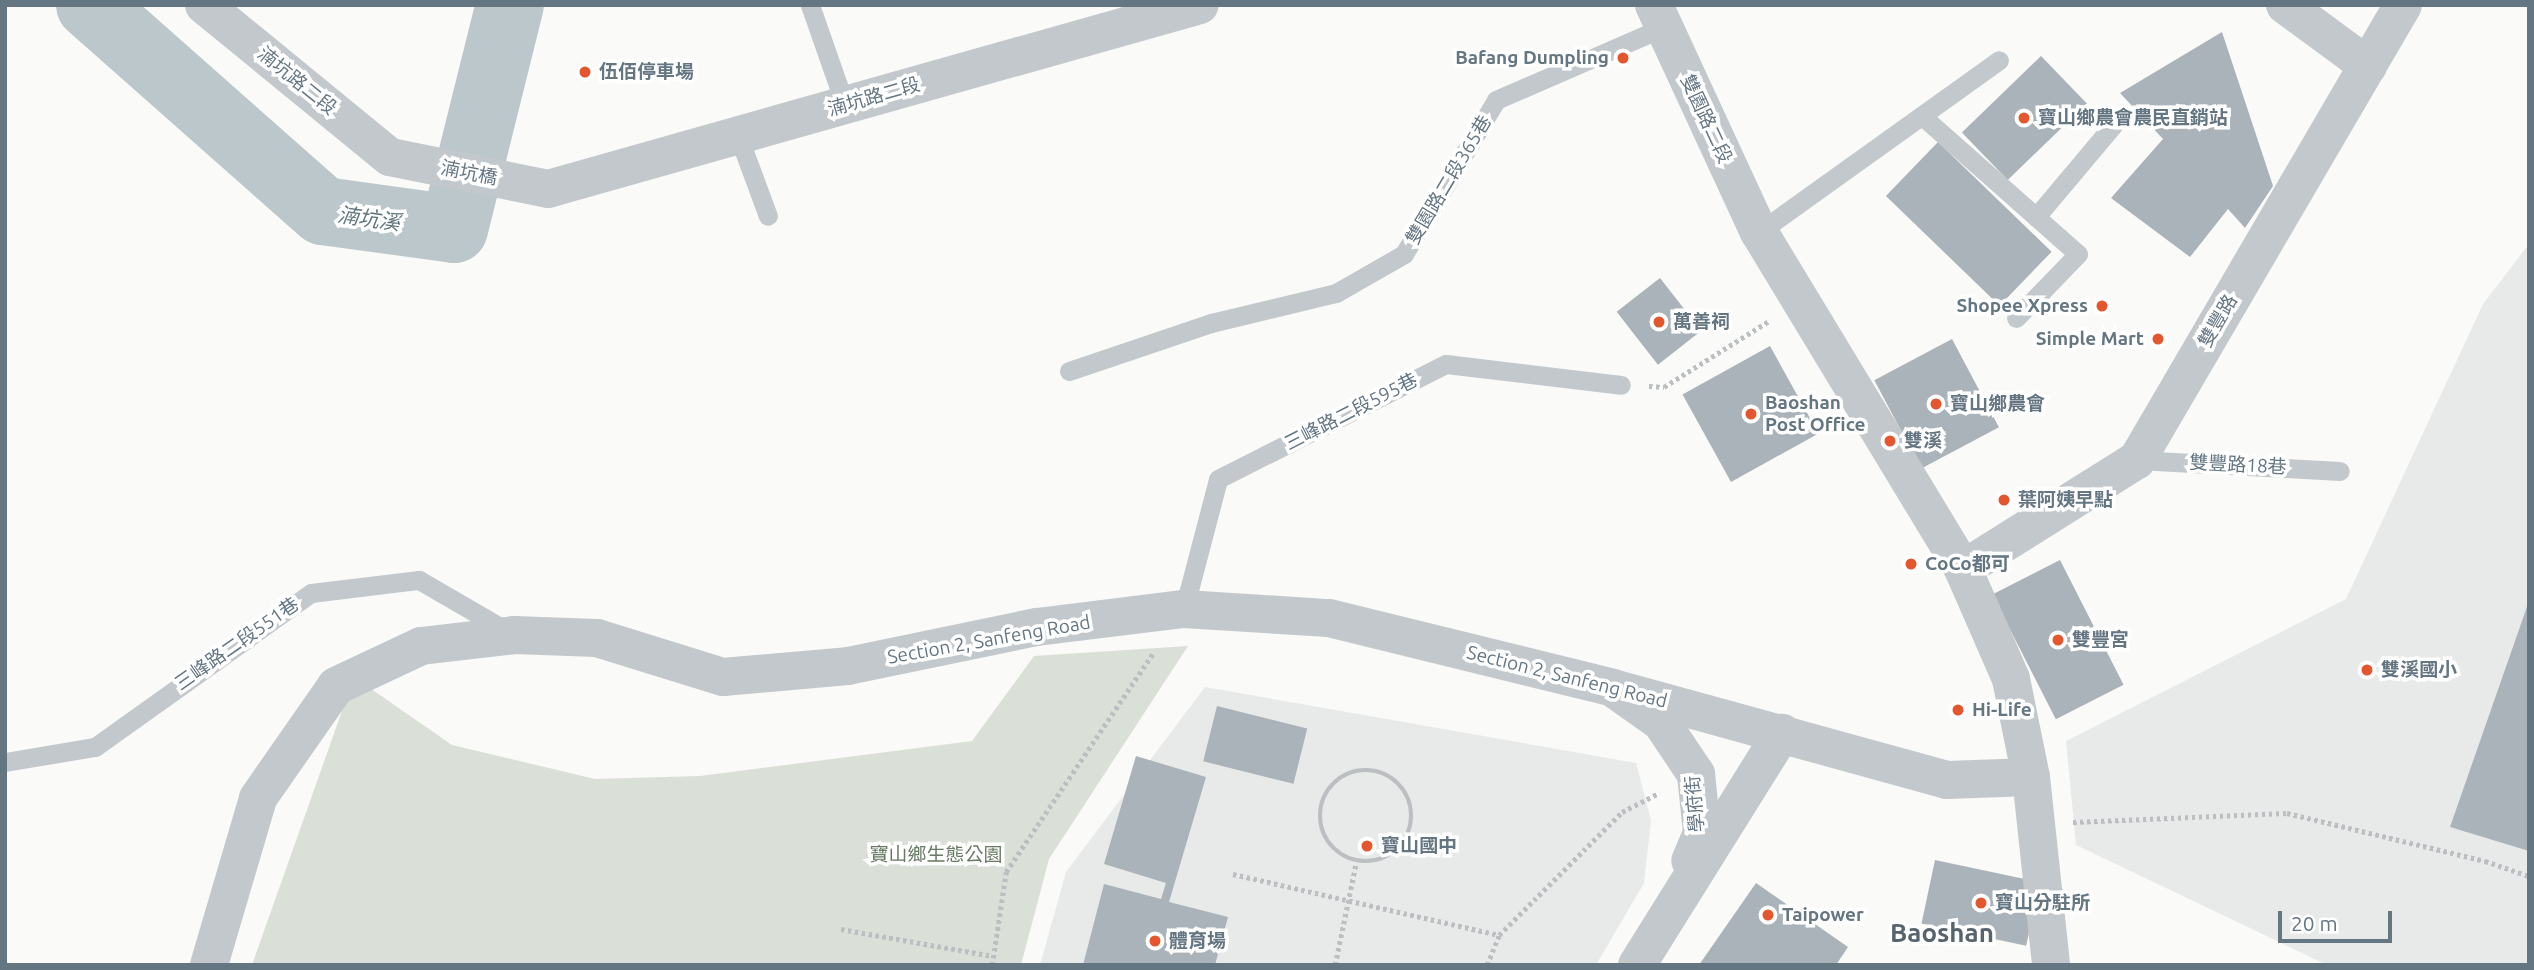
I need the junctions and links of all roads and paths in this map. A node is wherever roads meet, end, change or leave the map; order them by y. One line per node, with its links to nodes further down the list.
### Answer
1 (204, 5): 13 (street, 湳坑路二段)
2 (810, 5): 9 (lane)
3 (1200, 5): 9 (street, 湳坑路二段)
4 (2285, 5): 8 (street)
5 (2403, 5): 8 (street, 雙豐路)
6 (1659, 16): 17 (street, 雙園路二段); 20 (lane, 雙園路二段365巷)
7 (1999, 60): 10 (lane)
8 (2368, 65): 22 (street, 雙豐路)
9 (845, 105): 12 (street, 湳坑路二段)
10 (1922, 116): 16 (lane); 17 (lane)
11 (2114, 124): 16 (lane)
12 (738, 135): 14 (street, 湳坑路二段); 15 (lane)
13 (390, 157): 14 (street, 湳坑橋)
14 (548, 189)
15 (768, 216)
16 (2036, 217): 19 (lane)
17 (1759, 232): 18 (street, 雙園路二段)
18 (1800, 301): 21 (path); 24 (street, 雙園路二段)
19 (2016, 317)
20 (1069, 371)
21 (1621, 385): 25 (lane, 三峰路二段595巷)
22 (2137, 460): 23 (lane, 雙豐路18巷); 24 (street, 雙豐路)
23 (2340, 471)
24 (1963, 569): 30 (street, 雙園路二段)
25 (1184, 609): 26 (street, Section 2, Sanfeng Road); 27 (street, Section 2, Sanfeng Road); 40 (path)
26 (514, 635): 29 (lane, 三峰路二段551巷); 41 (street, Section 2, Sanfeng Road)
27 (1613, 688): 28 (street, Section 2, Sanfeng Road); 37 (street, 學府街)
28 (1782, 733): 30 (street, Section 2, Sanfeng Road); 37 (street, 學府街)
29 (5, 762)
30 (2031, 777): 32 (street, 雙園路二段)
31 (1666, 790): 39 (path)
32 (2036, 823): 35 (path); 46 (street, 雙園路二段)
33 (1356, 862): 33 (path); 36 (path)
34 (1233, 874): 36 (path)
35 (2529, 876)
36 (1349, 901): 39 (path); 43 (path)
37 (1672, 907): 45 (street, 學府街)
38 (841, 929): 40 (path)
39 (1499, 935): 44 (path)
40 (993, 956): 42 (path)
41 (209, 965)
42 (992, 965)
43 (1335, 965)
44 (1487, 965)
45 (1637, 965)
46 (2051, 965)

